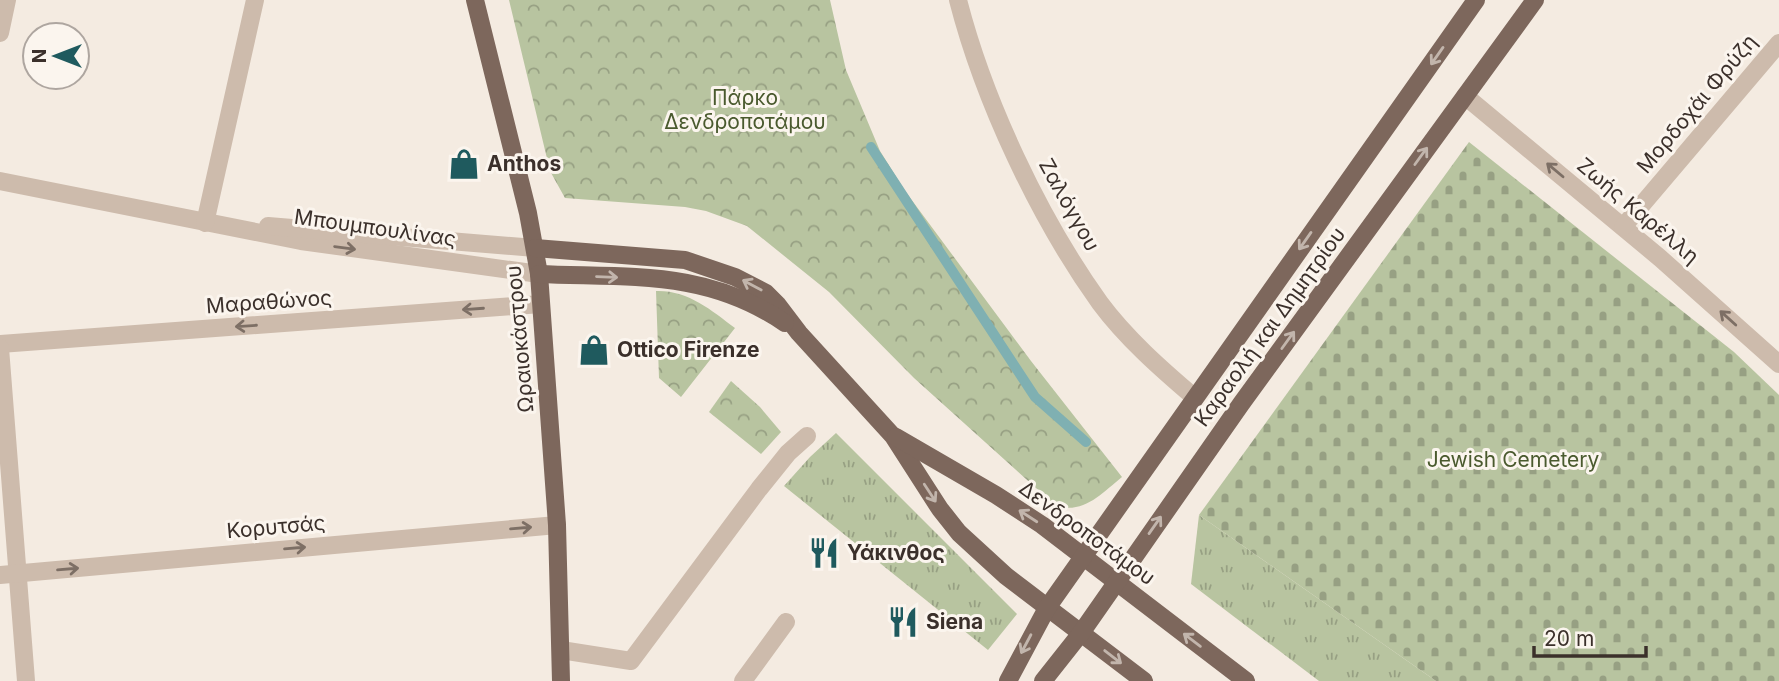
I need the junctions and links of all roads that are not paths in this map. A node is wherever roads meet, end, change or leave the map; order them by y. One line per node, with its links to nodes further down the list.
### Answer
1 (7, 0): 7 (street)
2 (255, 0): 11 (street)
3 (475, 0): 13 (main road, Ωραιοκάστρου)
4 (958, 0): 19 (street, Ζαλόγγου)
5 (1476, 0): 19 (main road, Καραολή και Δημητρίου, one-way to 19)
6 (1535, 0): 9 (main road, Καραολή και Δημητρίου)
7 (0, 33)
8 (1779, 43): 12 (street, Μορδοχάι Φρύζη)
9 (1465, 96): 12 (street, Ζωής Καρέλλη, one-way to 9); 25 (main road, Καραολή και Δημητρίου, one-way to 9)
10 (0, 181): 11 (street, Μπουμπουλίνας)
11 (205, 223): 13 (street, Μπουμπουλίνας); 14 (street, Μπουμπουλίνας, one-way to 14)
12 (1623, 227): 18 (street, Ζωής Καρέλλη, one-way to 12)
13 (535, 248): 14 (main road, Ωραιοκάστρου); 16 (main road, Δενδροποτάμου, one-way to 13)
14 (539, 274): 15 (main road, Ωραιοκάστρου); 16 (main road, Δενδροποτάμου, one-way to 16)
15 (541, 304): 17 (street, Μαραθώνος, one-way to 17); 22 (main road, Ωραιοκάστρου)
16 (799, 333): 21 (main road, Δενδροποτάμου)
17 (0, 346): 24 (street)
18 (1779, 363)
19 (1194, 397): 23 (main road, Καραολή και Δημητρίου)
20 (807, 436): 29 (street)
21 (893, 436): 23 (main road, Δενδροποτάμου, one-way to 21); 26 (main road, Δενδροποτάμου, one-way to 26)
22 (557, 524): 24 (street, Κορυτσάς, one-way to 22); 29 (main road, Ωραιοκάστρου)
23 (1083, 556): 25 (main road, Δενδροποτάμου); 26 (main road, Καραολή και Δημητρίου)
24 (9, 574): 30 (street)
25 (1117, 582): 28 (main road, Καραολή και Δημητρίου); 36 (main road, Δενδροποτάμου, one-way to 25)
26 (1047, 608): 28 (main road, Δενδροποτάμου); 33 (main road, Καραολή και Δημητρίου, one-way to 33)
27 (786, 622): 32 (street)
28 (1081, 632): 34 (main road, Καραολή και Δημητρίου); 35 (main road, Δενδροποτάμου, one-way to 35)
29 (561, 650): 31 (main road, Ωραιοκάστρου)
30 (26, 681)
31 (561, 681)
32 (743, 681)
33 (1008, 681)
34 (1043, 681)
35 (1144, 681)
36 (1246, 681)

